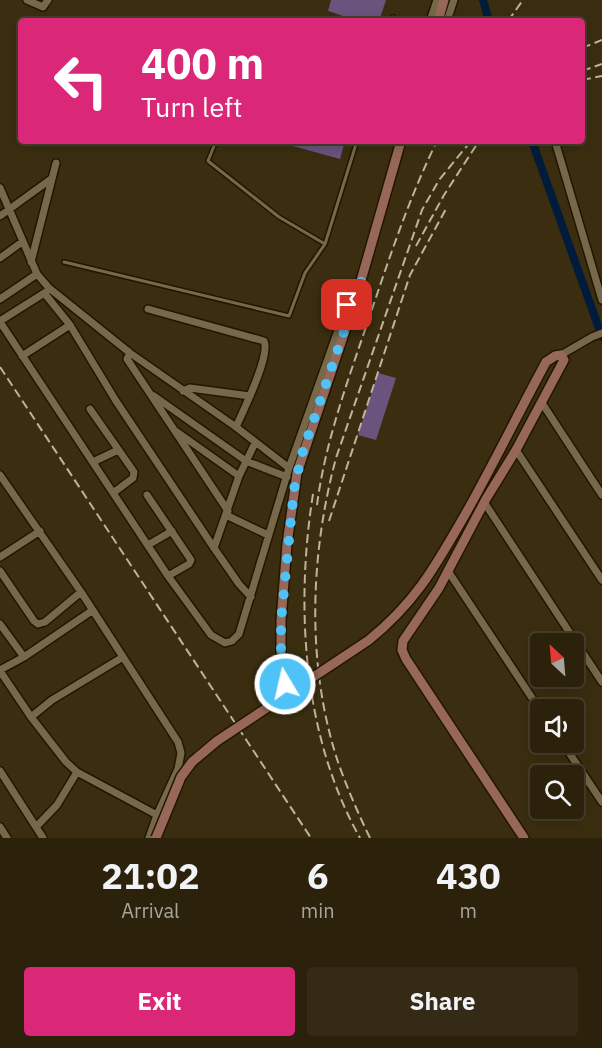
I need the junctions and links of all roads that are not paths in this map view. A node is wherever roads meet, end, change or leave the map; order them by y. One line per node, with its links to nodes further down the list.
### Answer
1 (27, 0): 2 (street)
2 (48, 0)
3 (437, 0): 6 (street)
4 (444, 0): 7 (street)
5 (454, 0): 8 (street)
6 (431, 18)
7 (439, 18)
8 (448, 18)
9 (215, 144): 19 (lane)
10 (356, 144): 19 (lane)
11 (400, 144): 24 (street)
12 (556, 144): 27 (street)
13 (56, 163): 14 (street)
14 (51, 179): 16 (street); 21 (street)
15 (0, 188): 16 (street)
16 (10, 209): 17 (street); 18 (street)
17 (0, 216)
18 (22, 242): 20 (street); 21 (street)
19 (325, 244): 22 (lane)
20 (0, 258)
21 (31, 262): 23 (street)
22 (64, 262)
23 (36, 274): 25 (street); 26 (street)
24 (363, 276): 47 (street); 74 (street)
25 (47, 291): 29 (street); 30 (street); 32 (street)
26 (0, 298)
27 (602, 300)
28 (148, 309): 37 (street)
29 (0, 322): 34 (street)
30 (70, 326): 34 (street); 60 (street)
31 (599, 334): 33 (street)
32 (130, 353): 35 (street); 36 (street)
33 (561, 355): 38 (street); 74 (street, bridge)
34 (22, 356): 46 (street)
35 (183, 391): 37 (street); 40 (street)
36 (149, 393): 41 (street); 45 (street)
37 (250, 396): 40 (street)
38 (542, 403): 44 (street); 53 (street)
39 (90, 409): 43 (street)
40 (236, 427): 42 (street)
41 (175, 431): 49 (street); 55 (street)
42 (255, 443): 45 (street); 47 (street)
43 (118, 450): 46 (street); 51 (street)
44 (516, 450): 54 (street); 65 (street)
45 (246, 461): 49 (street); 50 (street)
46 (93, 462): 51 (street)
47 (290, 468): 50 (street)
48 (0, 475): 56 (street)
49 (240, 476): 55 (street)
50 (286, 477): 58 (street)
51 (113, 493): 59 (street)
52 (147, 495): 57 (street)
53 (602, 495)
54 (484, 502): 63 (street); 73 (street)
55 (227, 513): 58 (street); 60 (street)
56 (40, 531): 61 (street); 66 (street)
57 (172, 531): 59 (street); 64 (street)
58 (268, 535): 67 (street)
59 (148, 545): 64 (street)
60 (214, 548): 67 (street)
61 (0, 558)
62 (0, 571): 66 (street)
63 (448, 572): 75 (street); 88 (street)
64 (168, 576): 67 (street)
65 (602, 580)
66 (81, 592): 68 (street)
67 (251, 597)
68 (93, 610): 70 (street); 71 (street)
69 (0, 624): 70 (street)
70 (24, 657): 72 (street)
71 (123, 657): 76 (street); 81 (street)
72 (0, 671): 76 (street)
73 (602, 682)
74 (289, 693): 87 (street, bridge)
75 (533, 699)
76 (31, 717): 79 (street)
77 (569, 753): 80 (street)
78 (0, 771): 83 (street)
79 (77, 772): 81 (street); 83 (street)
80 (602, 802)
81 (157, 815): 86 (street)
82 (0, 827): 84 (street)
83 (36, 827): 85 (street)
84 (7, 838)
85 (43, 838)
86 (149, 838)
87 (156, 838)
88 (524, 838)

